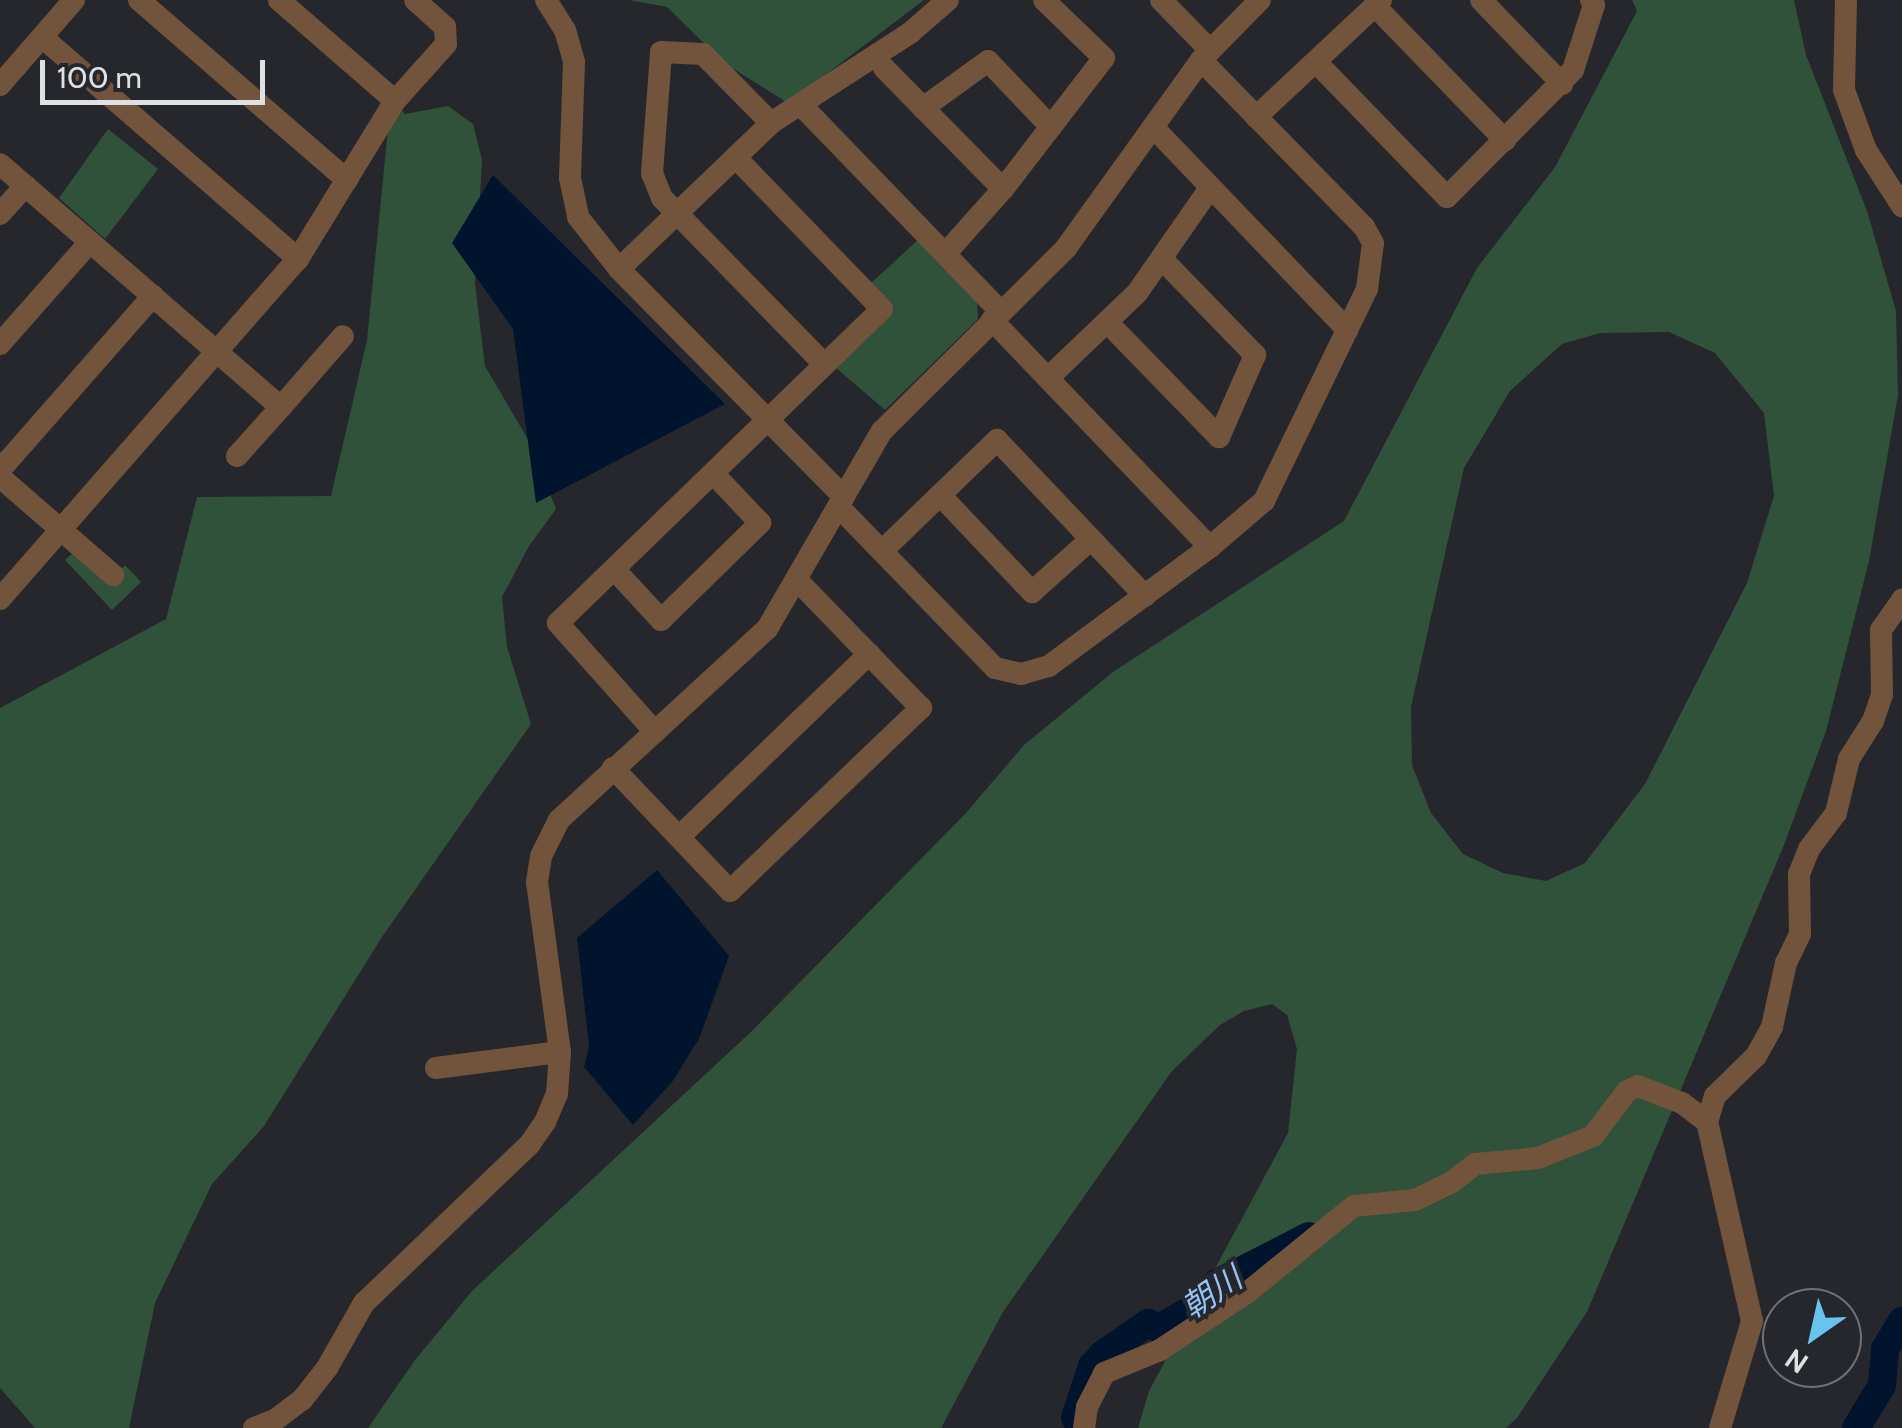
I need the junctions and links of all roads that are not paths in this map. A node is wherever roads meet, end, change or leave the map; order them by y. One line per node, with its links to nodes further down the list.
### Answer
1 (74, 0): 14 (street)
2 (139, 0): 30 (street)
3 (279, 0): 20 (street)
4 (546, 0): 41 (street)
5 (948, 0): 21 (street)
6 (1044, 0): 25 (street)
7 (1161, 0): 15 (street)
8 (1260, 0): 15 (street)
9 (1481, 0): 18 (street)
10 (1591, 0): 18 (street)
11 (1846, 0): 34 (street)
12 (420, 2): 20 (street)
13 (1378, 3): 16 (street); 27 (street)
14 (42, 37): 19 (street); 39 (street)
15 (1206, 55): 23 (street); 26 (street)
16 (1316, 62): 23 (street); 27 (street)
17 (884, 68): 22 (street)
18 (1562, 84): 27 (street)
19 (0, 85)
20 (396, 102): 30 (street)
21 (802, 106): 24 (street); 38 (street)
22 (923, 108): 25 (street); 33 (street)
23 (1256, 117): 45 (street)
24 (772, 123): 28 (street); 35 (street)
25 (1051, 127): 33 (street)
26 (1152, 127): 32 (street); 43 (street)
27 (1505, 140)
28 (735, 157): 35 (street); 49 (street)
29 (0, 164): 31 (street)
30 (347, 180): 39 (street)
31 (25, 186): 36 (street); 37 (street)
32 (1210, 188): 40 (street); 45 (street)
33 (1002, 189): 38 (street)
34 (1902, 206)
35 (677, 213): 41 (street); 49 (street)
36 (0, 214)
37 (90, 242): 42 (street); 47 (street)
38 (946, 253): 43 (street)
39 (298, 259): 48 (street)
40 (1162, 260): 44 (street); 44 (street)
41 (619, 269): 52 (street)
42 (153, 296): 48 (street); 54 (street)
43 (996, 315): 50 (street); 57 (street)
44 (1109, 324): 50 (street)
45 (1348, 330): 60 (street)
46 (343, 336): 51 (street)
47 (0, 344)
48 (218, 352): 51 (street); 58 (street)
49 (824, 364): 52 (street)
50 (1048, 378): 60 (street)
51 (281, 407): 53 (street)
52 (767, 420): 55 (street); 57 (street)
53 (237, 456)
54 (0, 474): 58 (street)
55 (714, 474): 62 (street); 62 (street)
56 (940, 495): 59 (street); 59 (street); 61 (street)
57 (842, 502): 61 (street); 64 (street)
58 (61, 530): 63 (street); 66 (street)
59 (1091, 538): 65 (street)
60 (1210, 547): 65 (street)
61 (882, 551): 65 (street)
62 (615, 570): 69 (street)
63 (113, 576)
64 (798, 581): 68 (street); 69 (street)
65 (1145, 596)
66 (0, 600)
67 (1902, 600): 74 (street)
68 (869, 654): 71 (street); 71 (street)
69 (655, 732): 70 (street)
70 (613, 768): 71 (street); 72 (street)
71 (679, 837)
72 (560, 1052): 73 (street); 75 (street)
73 (436, 1068)
74 (1707, 1122): 76 (street); 77 (street)
75 (254, 1428)
76 (1084, 1428)
77 (1720, 1428)

